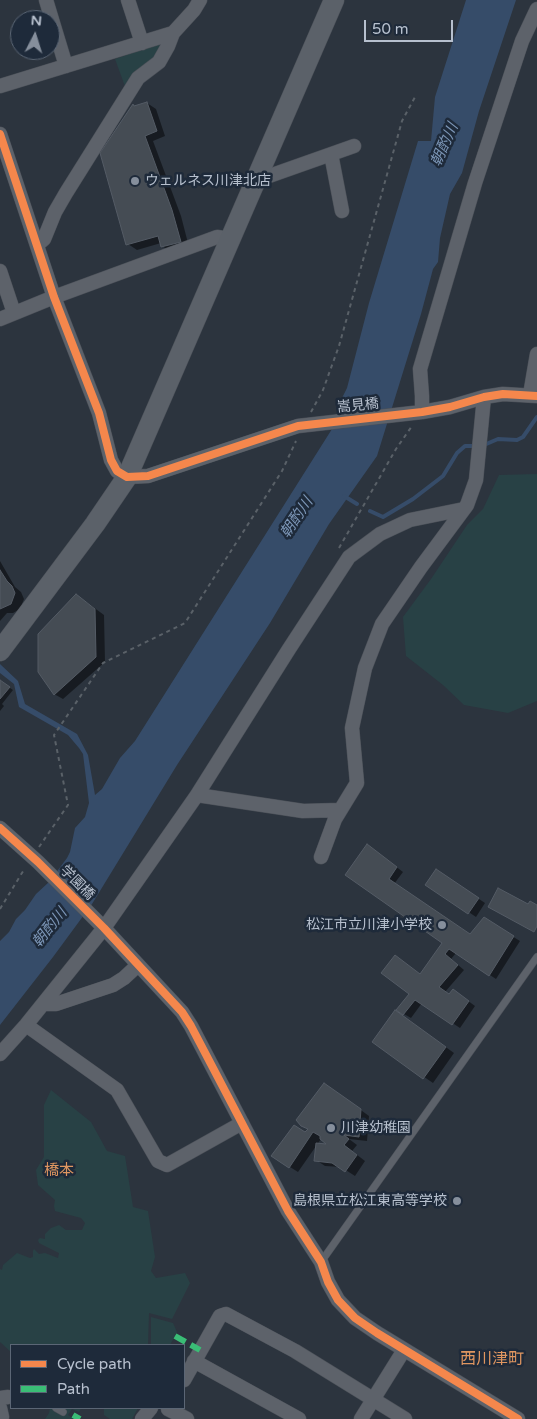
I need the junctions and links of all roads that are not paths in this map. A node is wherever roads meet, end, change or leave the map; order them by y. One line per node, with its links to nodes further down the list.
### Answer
1 (46, 0): 8 (street)
2 (128, 0): 7 (street)
3 (200, 0): 6 (street)
4 (334, 0): 13 (street)
5 (537, 9): 24 (street)
6 (173, 33): 7 (street); 16 (street)
7 (142, 43): 8 (street)
8 (66, 66): 9 (street)
9 (0, 86)
10 (0, 134): 16 (street)
11 (354, 146): 12 (street)
12 (332, 154): 13 (street); 14 (street)
13 (255, 181): 15 (street)
14 (342, 211)
15 (230, 239): 18 (street); 25 (street)
16 (37, 245): 18 (street)
17 (0, 271): 19 (street)
18 (54, 297): 19 (street); 25 (street)
19 (14, 313): 20 (street)
20 (0, 319)
21 (537, 354): 22 (street)
22 (533, 395): 23 (street, 嵩見橋)
23 (484, 397): 24 (street, 嵩見橋); 26 (street)
24 (415, 413): 25 (street, 嵩見橋)
25 (127, 477): 27 (street)
26 (464, 509): 28 (street); 29 (street)
27 (0, 651)
28 (197, 795): 29 (street); 32 (street)
29 (340, 810): 31 (street)
30 (0, 828): 32 (street, 学園橋)
31 (321, 857)
32 (101, 925): 34 (street, 学園橋); 35 (street)
33 (537, 957): 39 (lane)
34 (138, 965): 35 (street); 38 (street, 学園橋)
35 (43, 1004): 36 (street)
36 (26, 1025): 37 (street); 38 (street)
37 (0, 1054)
38 (242, 1123): 39 (street, 学園橋)
39 (321, 1262): 40 (street, 学園橋)
40 (404, 1350): 43 (street); 53 (street, 学園橋)
41 (194, 1361): 42 (street); 43 (street); 50 (street)
42 (185, 1378)
43 (373, 1399): 51 (street); 52 (street)
44 (58, 1409): 47 (lane)
45 (150, 1409): 48 (street)
46 (169, 1409): 49 (street)
47 (63, 1412)
48 (142, 1419)
49 (187, 1419)
50 (299, 1419)
51 (361, 1419)
52 (405, 1419)
53 (518, 1419)

